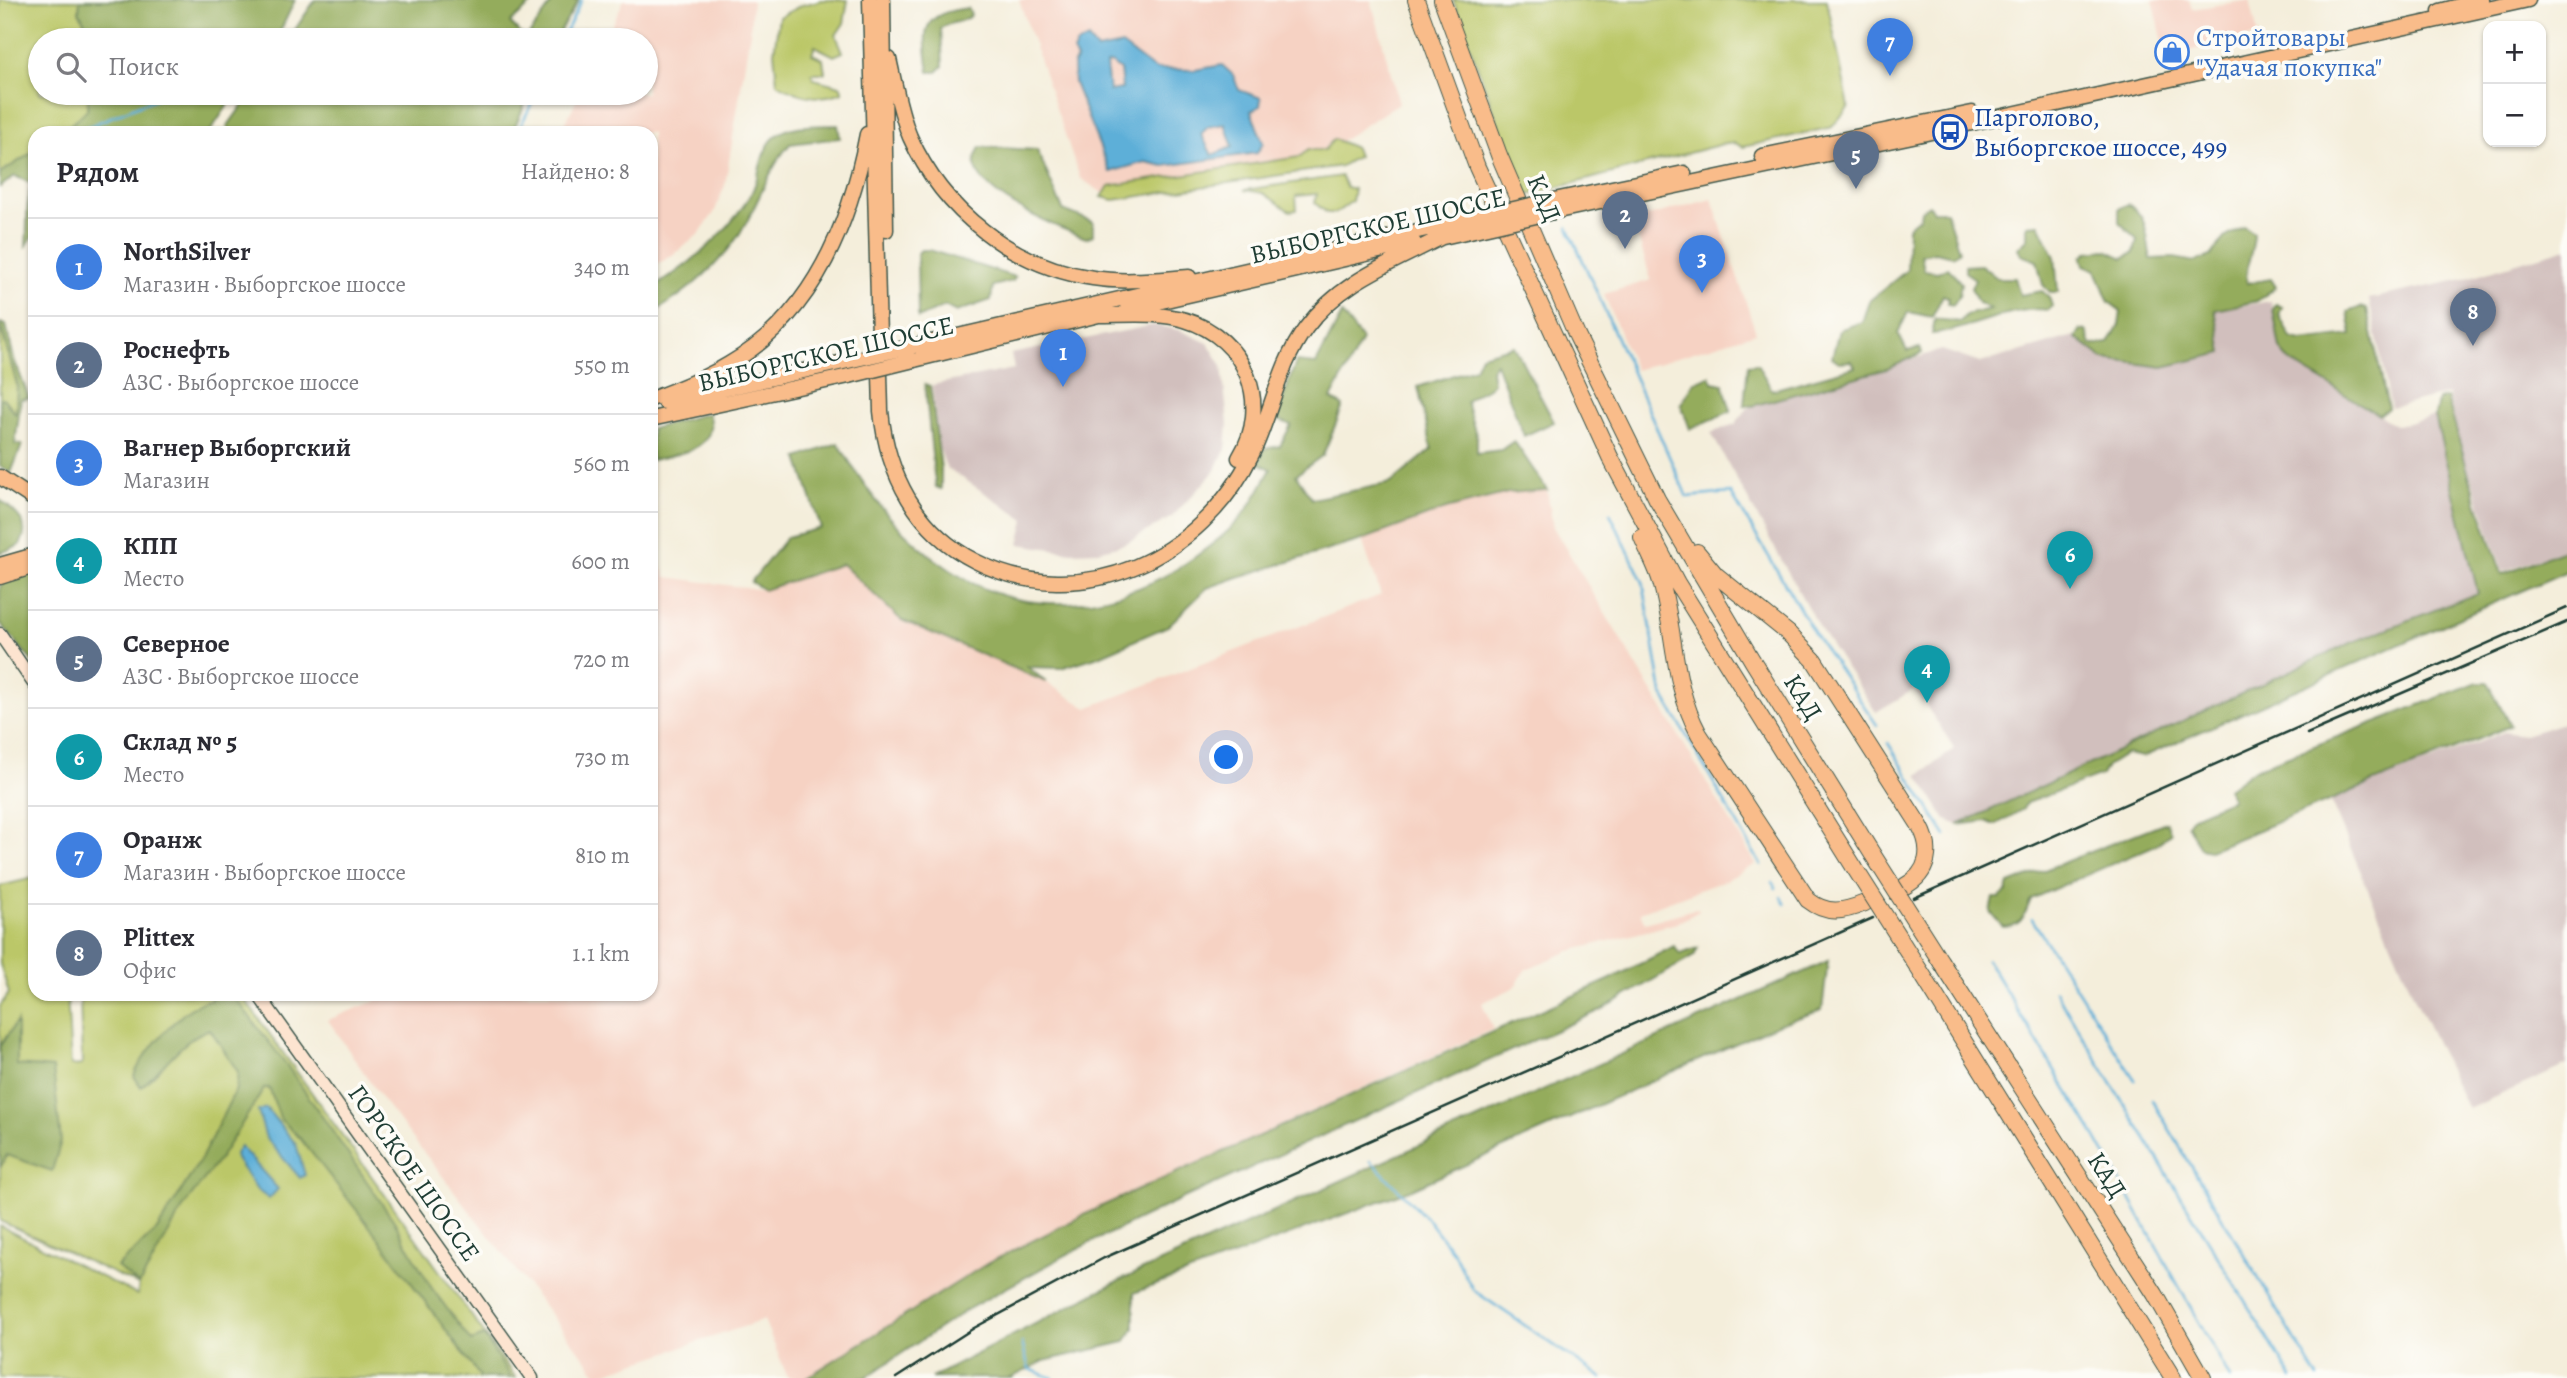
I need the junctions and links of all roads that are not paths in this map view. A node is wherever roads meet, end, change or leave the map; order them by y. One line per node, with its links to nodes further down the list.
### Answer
1 (870, 0): 8 (main road)
2 (883, 0): 7 (main road)
3 (1416, 0): 19 (highway, КАД)
4 (1441, 0): 18 (highway, КАД)
5 (2482, 0): 9 (main road, ВЫБОРГСКОЕ ШОССЕ)
6 (2528, 0): 9 (main road, ВЫБОРГСКОЕ ШОССЕ)
7 (883, 33): 12 (main road); 13 (main road)
8 (873, 105): 11 (main road); 15 (main road)
9 (1551, 206): 10 (main road, ВЫБОРГСКОЕ ШОССЕ, bridge)
10 (1468, 225): 11 (main road, ВЫБОРГСКОЕ ШОССЕ); 12 (main road, ВЫБОРГСКОЕ ШОССЕ)
11 (1440, 238): 13 (main road, ВЫБОРГСКОЕ ШОССЕ)
12 (1232, 274): 14 (main road, ВЫБОРГСКОЕ ШОССЕ)
13 (1099, 315): 14 (main road, ВЫБОРГСКОЕ ШОССЕ)
14 (914, 353): 16 (main road, ВЫБОРГСКОЕ ШОССЕ, bridge); 17 (main road, ВЫБОРГСКОЕ ШОССЕ, bridge)
15 (658, 396)
16 (658, 403)
17 (658, 417)
18 (1635, 454): 30 (highway); 35 (highway, КАД, bridge)
19 (1610, 457): 31 (highway); 34 (highway, КАД, bridge)
20 (0, 477): 22 (main road)
21 (0, 484): 23 (main road)
22 (28, 501)
23 (28, 502)
24 (28, 560): 25 (main road)
25 (2, 575)
26 (0, 634): 28 (main road)
27 (0, 643): 29 (main road)
28 (28, 674)
29 (28, 676)
30 (1905, 886)
31 (1865, 903)
32 (263, 1001): 33 (main road, ГОРСКОЕ ШОССЕ)
33 (532, 1378)
34 (2173, 1378)
35 (2203, 1378)

